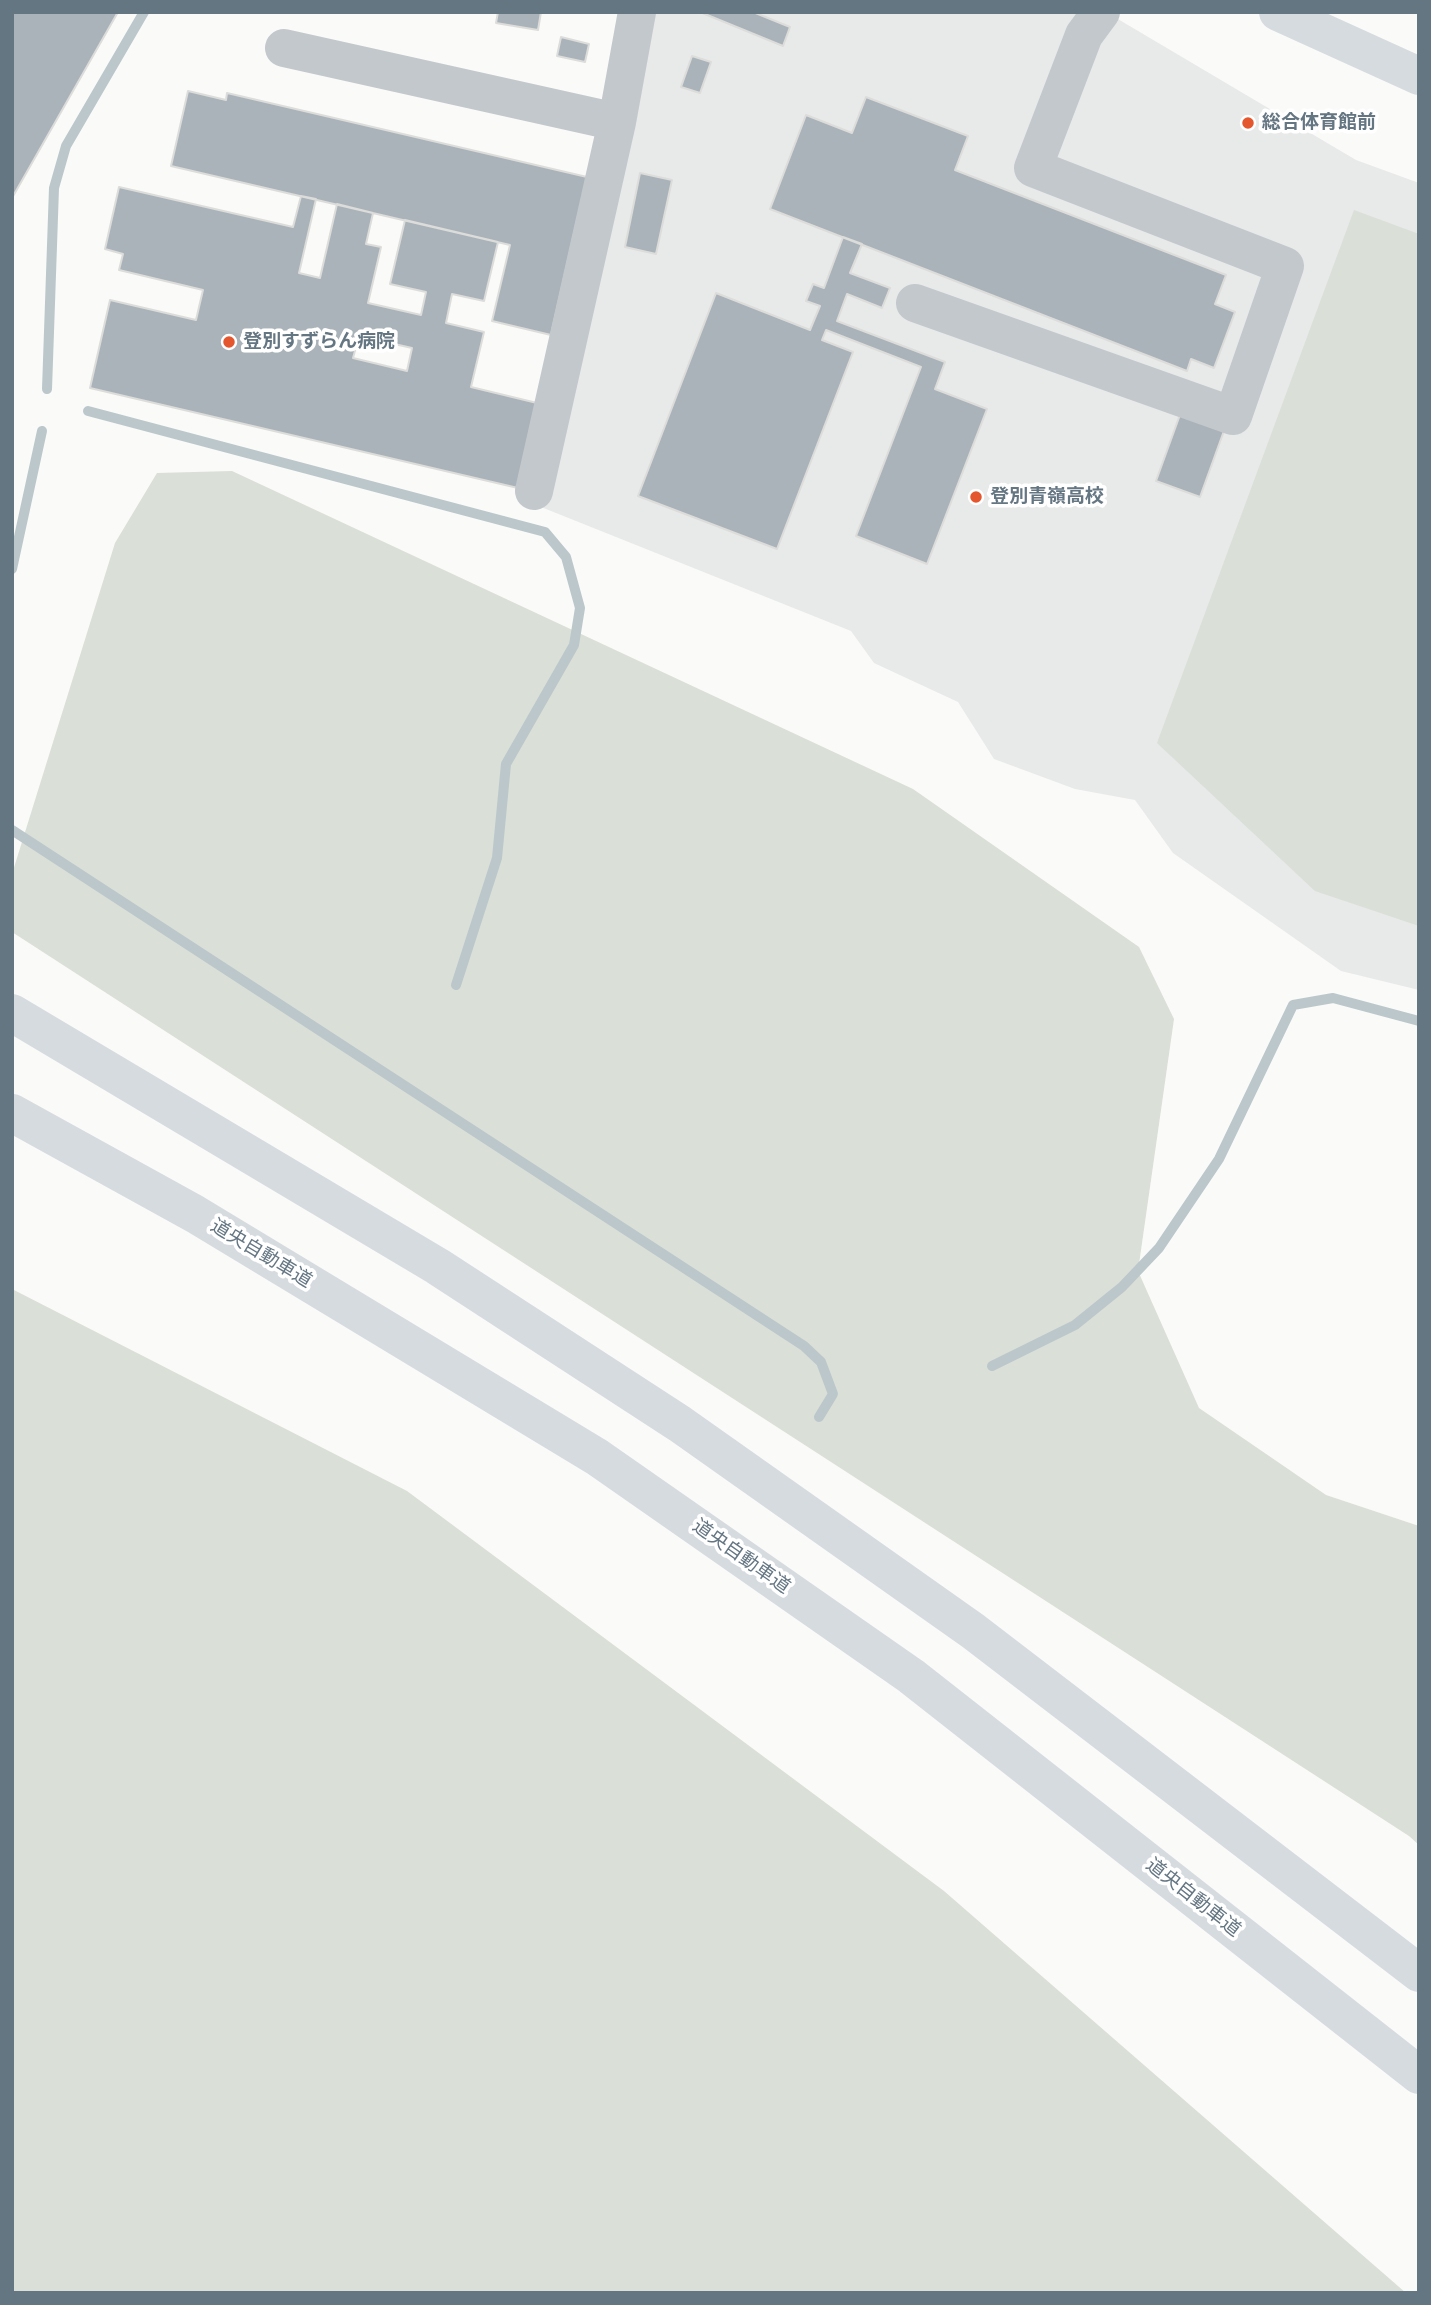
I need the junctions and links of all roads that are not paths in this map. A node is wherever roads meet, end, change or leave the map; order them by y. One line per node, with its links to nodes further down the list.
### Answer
1 (637, 12): 6 (lane)
2 (1101, 12): 7 (lane)
3 (1278, 12): 5 (main road)
4 (284, 48): 6 (lane)
5 (1419, 76)
6 (617, 122): 8 (lane)
7 (915, 303)
8 (534, 491)
9 (12, 1013): 11 (main road)
10 (12, 1113): 12 (main road, 道央自動車道)
11 (1419, 1973)
12 (1419, 2075)

